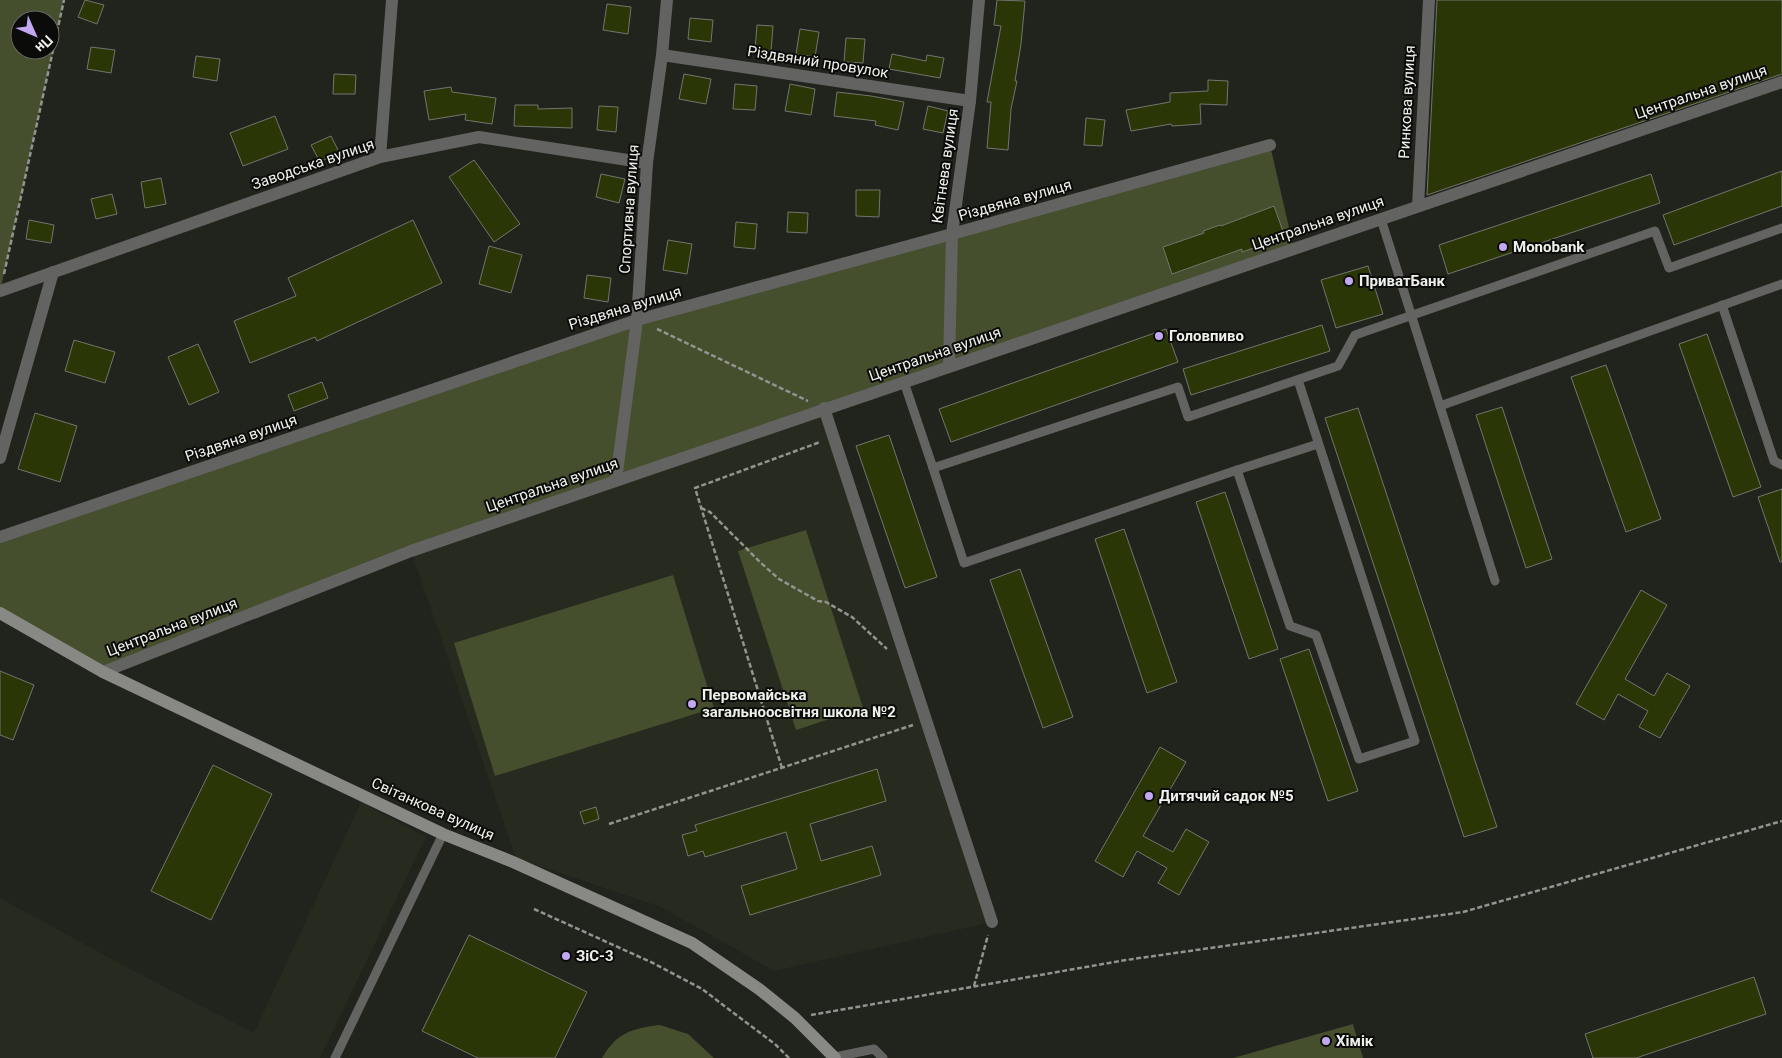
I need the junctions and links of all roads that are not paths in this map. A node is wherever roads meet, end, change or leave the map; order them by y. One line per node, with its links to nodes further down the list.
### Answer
1 (392, 0): 9 (street)
2 (667, 0): 5 (street, Спортивна вулиця)
3 (979, 0): 7 (street, Квітнева вулиця)
4 (1429, 0): 11 (street, Ринкова вулиця)
5 (662, 55): 7 (street, Різдвяний провулок); 10 (street, Спортивна вулиця)
6 (1782, 82): 11 (street, Центральна вулиця)
7 (970, 101): 14 (street, Квітнева вулиця)
8 (1270, 145): 14 (street, Різдвяна вулиця)
9 (380, 157): 10 (street, Заводська вулиця); 15 (street, Заводська вулиця)
10 (648, 163): 20 (street, Спортивна вулиця)
11 (1418, 206): 12 (street, Центральна вулиця)
12 (1381, 219): 19 (lane); 21 (street, Центральна вулиця)
13 (1782, 228): 19 (lane)
14 (952, 234): 20 (street, Різдвяна вулиця); 21 (street, Квітнева вулиця)
15 (53, 272): 17 (street, Заводська вулиця); 27 (street)
16 (1782, 284): 18 (lane)
17 (0, 290)
18 (1722, 305): 24 (lane); 28 (lane)
19 (1411, 315): 22 (lane); 24 (lane)
20 (637, 320): 31 (street, Спортивна вулиця); 32 (street, Різдвяна вулиця)
21 (949, 366): 23 (street, Центральна вулиця)
22 (1298, 380): 26 (lane); 29 (lane)
23 (904, 382): 25 (street, Центральна вулиця); 29 (lane)
24 (1440, 406): 33 (lane)
25 (824, 408): 31 (street, Центральна вулиця); 37 (street)
26 (1318, 444): 30 (lane); 30 (lane)
27 (0, 458)
28 (1782, 465)
29 (933, 468): 30 (lane)
30 (1237, 470)
31 (616, 480): 35 (street, Центральна вулиця)
32 (0, 537)
33 (1495, 581)
34 (0, 613): 35 (street, Світанкова вулиця)
35 (103, 672): 36 (street, Світанкова вулиця)
36 (443, 834): 38 (lane); 39 (street, Світанкова вулиця)
37 (992, 922)
38 (335, 1058)
39 (835, 1058): 40 (lane)
40 (882, 1058)

